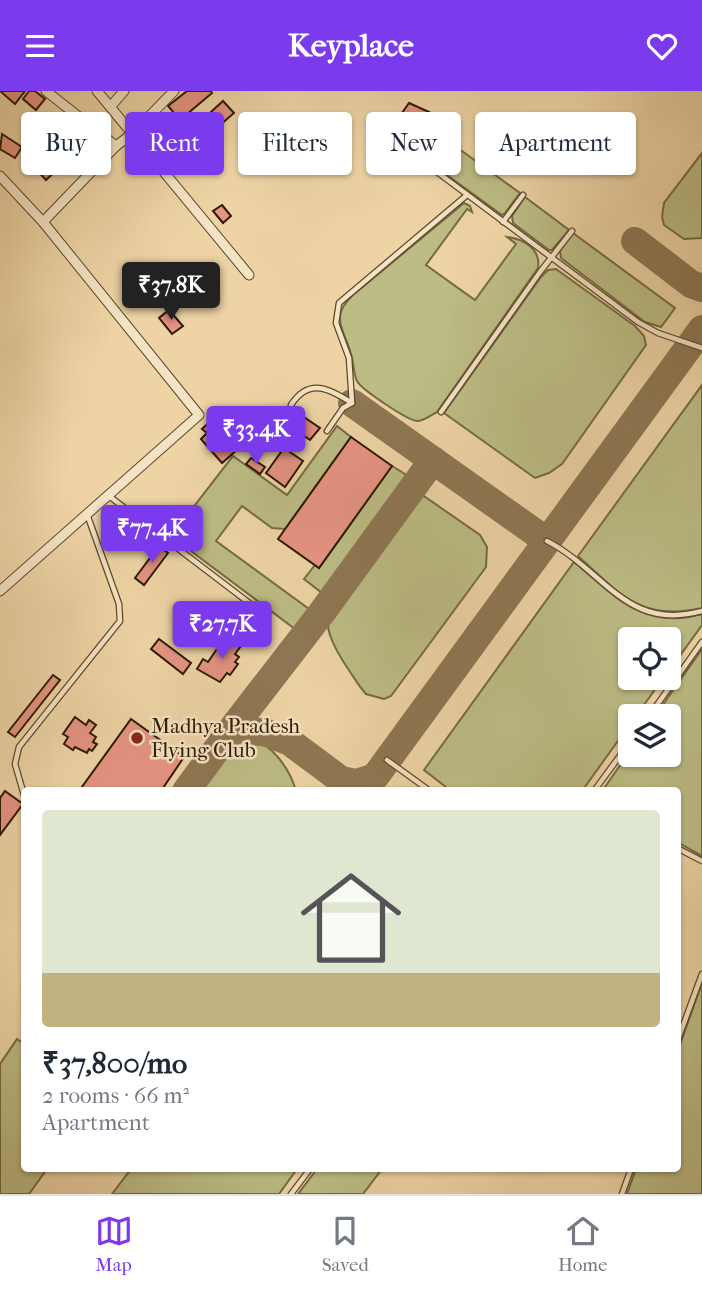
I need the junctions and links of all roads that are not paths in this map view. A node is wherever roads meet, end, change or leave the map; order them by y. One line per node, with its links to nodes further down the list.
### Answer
1 (46, 91): 9 (street)
2 (97, 91): 5 (street)
3 (124, 91): 5 (street)
4 (174, 91): 6 (street)
5 (111, 106): 7 (street)
6 (153, 112)
7 (125, 125)
8 (125, 139): 9 (street)
9 (116, 146): 15 (street)
10 (166, 175): 19 (street)
11 (440, 175): 13 (lane)
12 (0, 176): 15 (street)
13 (467, 195): 16 (lane); 21 (lane)
14 (523, 195): 16 (lane)
15 (43, 222): 25 (street)
16 (503, 222): 18 (lane)
17 (572, 231): 18 (lane)
18 (552, 258): 20 (lane); 23 (lane)
19 (249, 275)
20 (702, 348)
21 (352, 403): 22 (lane); 24 (lane)
22 (291, 405)
23 (441, 412)
24 (327, 431)
25 (108, 495): 26 (street); 30 (lane)
26 (87, 513): 28 (street); 35 (lane)
27 (547, 541): 29 (lane)
28 (0, 591)
29 (702, 611)
30 (261, 612)
31 (702, 642): 32 (lane)
32 (658, 704)
33 (618, 758): 37 (lane)
34 (387, 760): 36 (lane)
35 (22, 787)
36 (424, 787)
37 (597, 787)
38 (681, 850): 39 (lane)
39 (702, 861)
40 (702, 974): 41 (lane)
41 (681, 1031)
42 (308, 1172): 44 (lane)
43 (630, 1172): 45 (lane)
44 (291, 1194)
45 (622, 1194)

